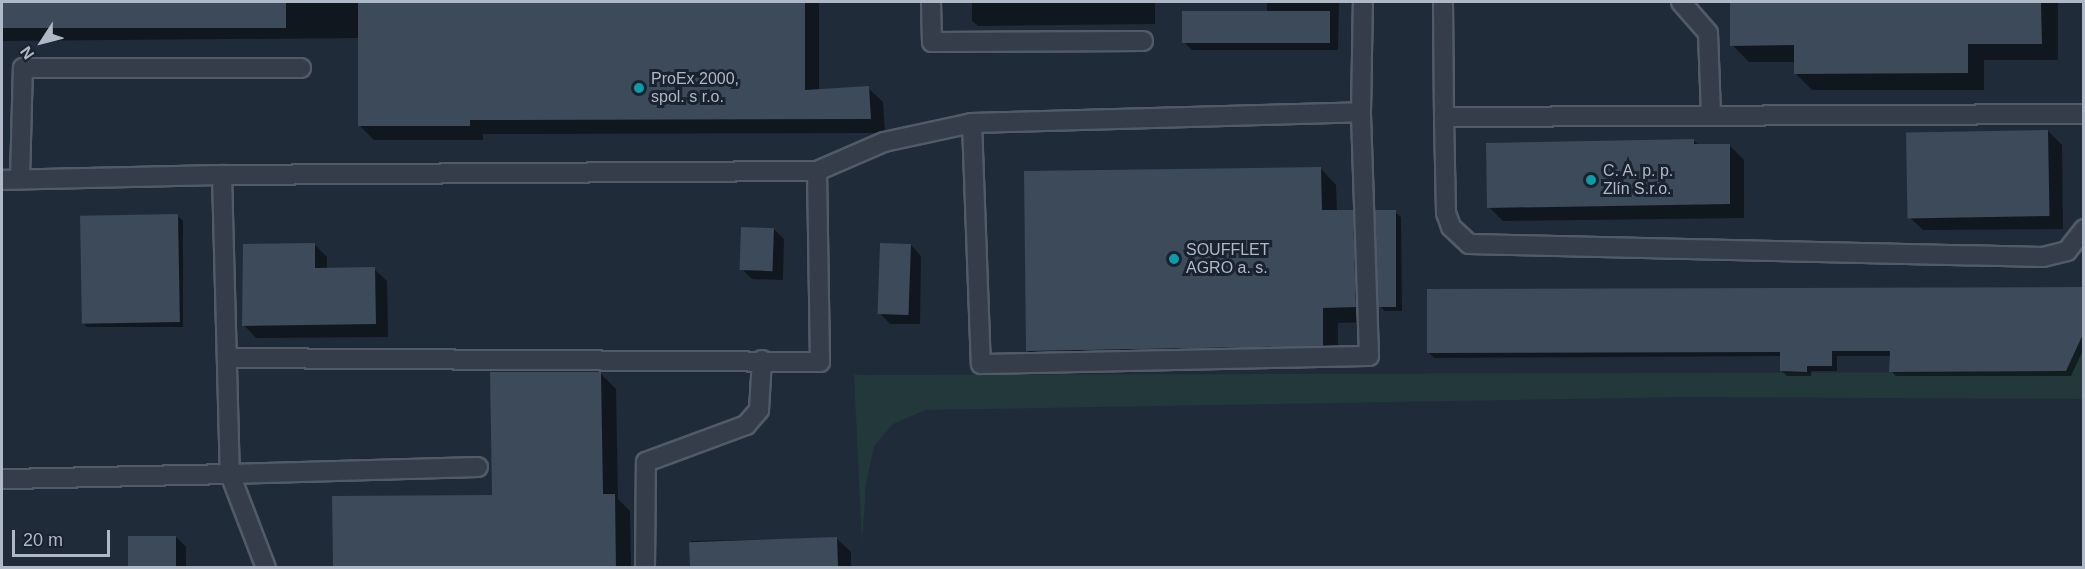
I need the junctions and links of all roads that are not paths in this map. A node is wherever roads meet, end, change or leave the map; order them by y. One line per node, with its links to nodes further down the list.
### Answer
1 (931, 2): 5 (lane)
2 (1363, 2): 7 (lane)
3 (1443, 2): 10 (lane)
4 (1682, 2): 9 (lane)
5 (1143, 41)
6 (301, 68): 14 (lane)
7 (1361, 112): 11 (lane); 11 (lane)
8 (2084, 114): 9 (lane)
9 (1711, 116): 10 (lane)
10 (1444, 117): 16 (lane)
11 (972, 123): 12 (lane)
12 (818, 171): 13 (lane); 18 (lane)
13 (222, 175): 14 (lane); 17 (lane)
14 (20, 179): 15 (lane)
15 (2, 180)
16 (2084, 229)
17 (228, 358): 18 (lane); 20 (lane)
18 (762, 360): 23 (lane)
19 (478, 467): 20 (lane)
20 (230, 474): 21 (lane); 22 (lane)
21 (2, 479)
22 (266, 567)
23 (645, 567)

